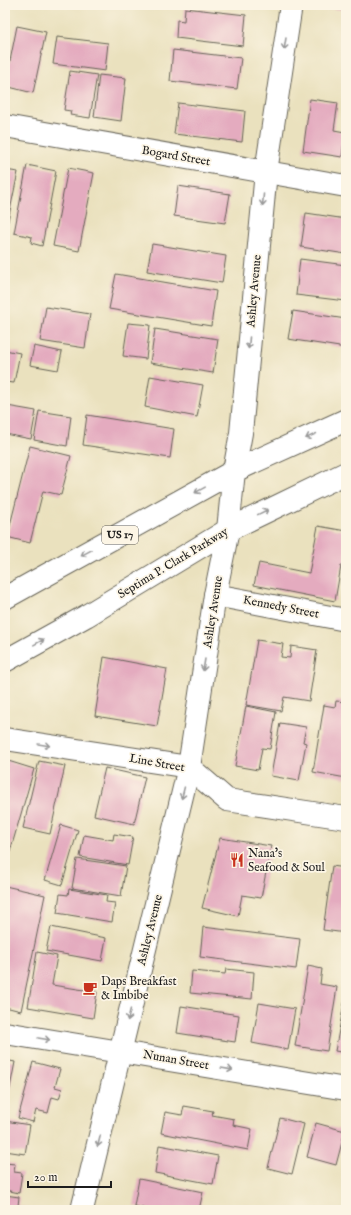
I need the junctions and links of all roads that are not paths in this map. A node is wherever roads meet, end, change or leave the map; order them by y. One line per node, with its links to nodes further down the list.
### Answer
1 (291, 5): 3 (main road, Ashley Avenue, one-way to 3)
2 (5, 126): 3 (main road, Bogard Street)
3 (266, 172): 4 (main road, Bogard Street); 6 (main road, Ashley Avenue, one-way to 6)
4 (346, 186)
5 (346, 420): 6 (main road, US 17, one-way to 6)
6 (234, 471): 8 (main road, Ashley Avenue); 10 (main road, US 17, one-way to 10)
7 (346, 473): 8 (main road, Septima P. Clark Parkway, one-way to 7)
8 (228, 530): 9 (main road, Ashley Avenue); 12 (main road, Septima P. Clark Parkway, one-way to 8)
9 (215, 595): 11 (main road, Kennedy Street); 14 (main road, Ashley Avenue, one-way to 14)
10 (5, 598)
11 (346, 620)
12 (5, 661)
13 (5, 738): 14 (main road, Line Street, one-way to 14)
14 (189, 767): 15 (main road, Line Street); 17 (main road, Ashley Avenue, one-way to 17)
15 (346, 818)
16 (5, 1033): 17 (main road, Nunan Street, one-way to 17)
17 (120, 1051): 18 (main road, Nunan Street, one-way to 18); 19 (main road, Ashley Avenue, one-way to 19)
18 (346, 1089)
19 (82, 1210)

